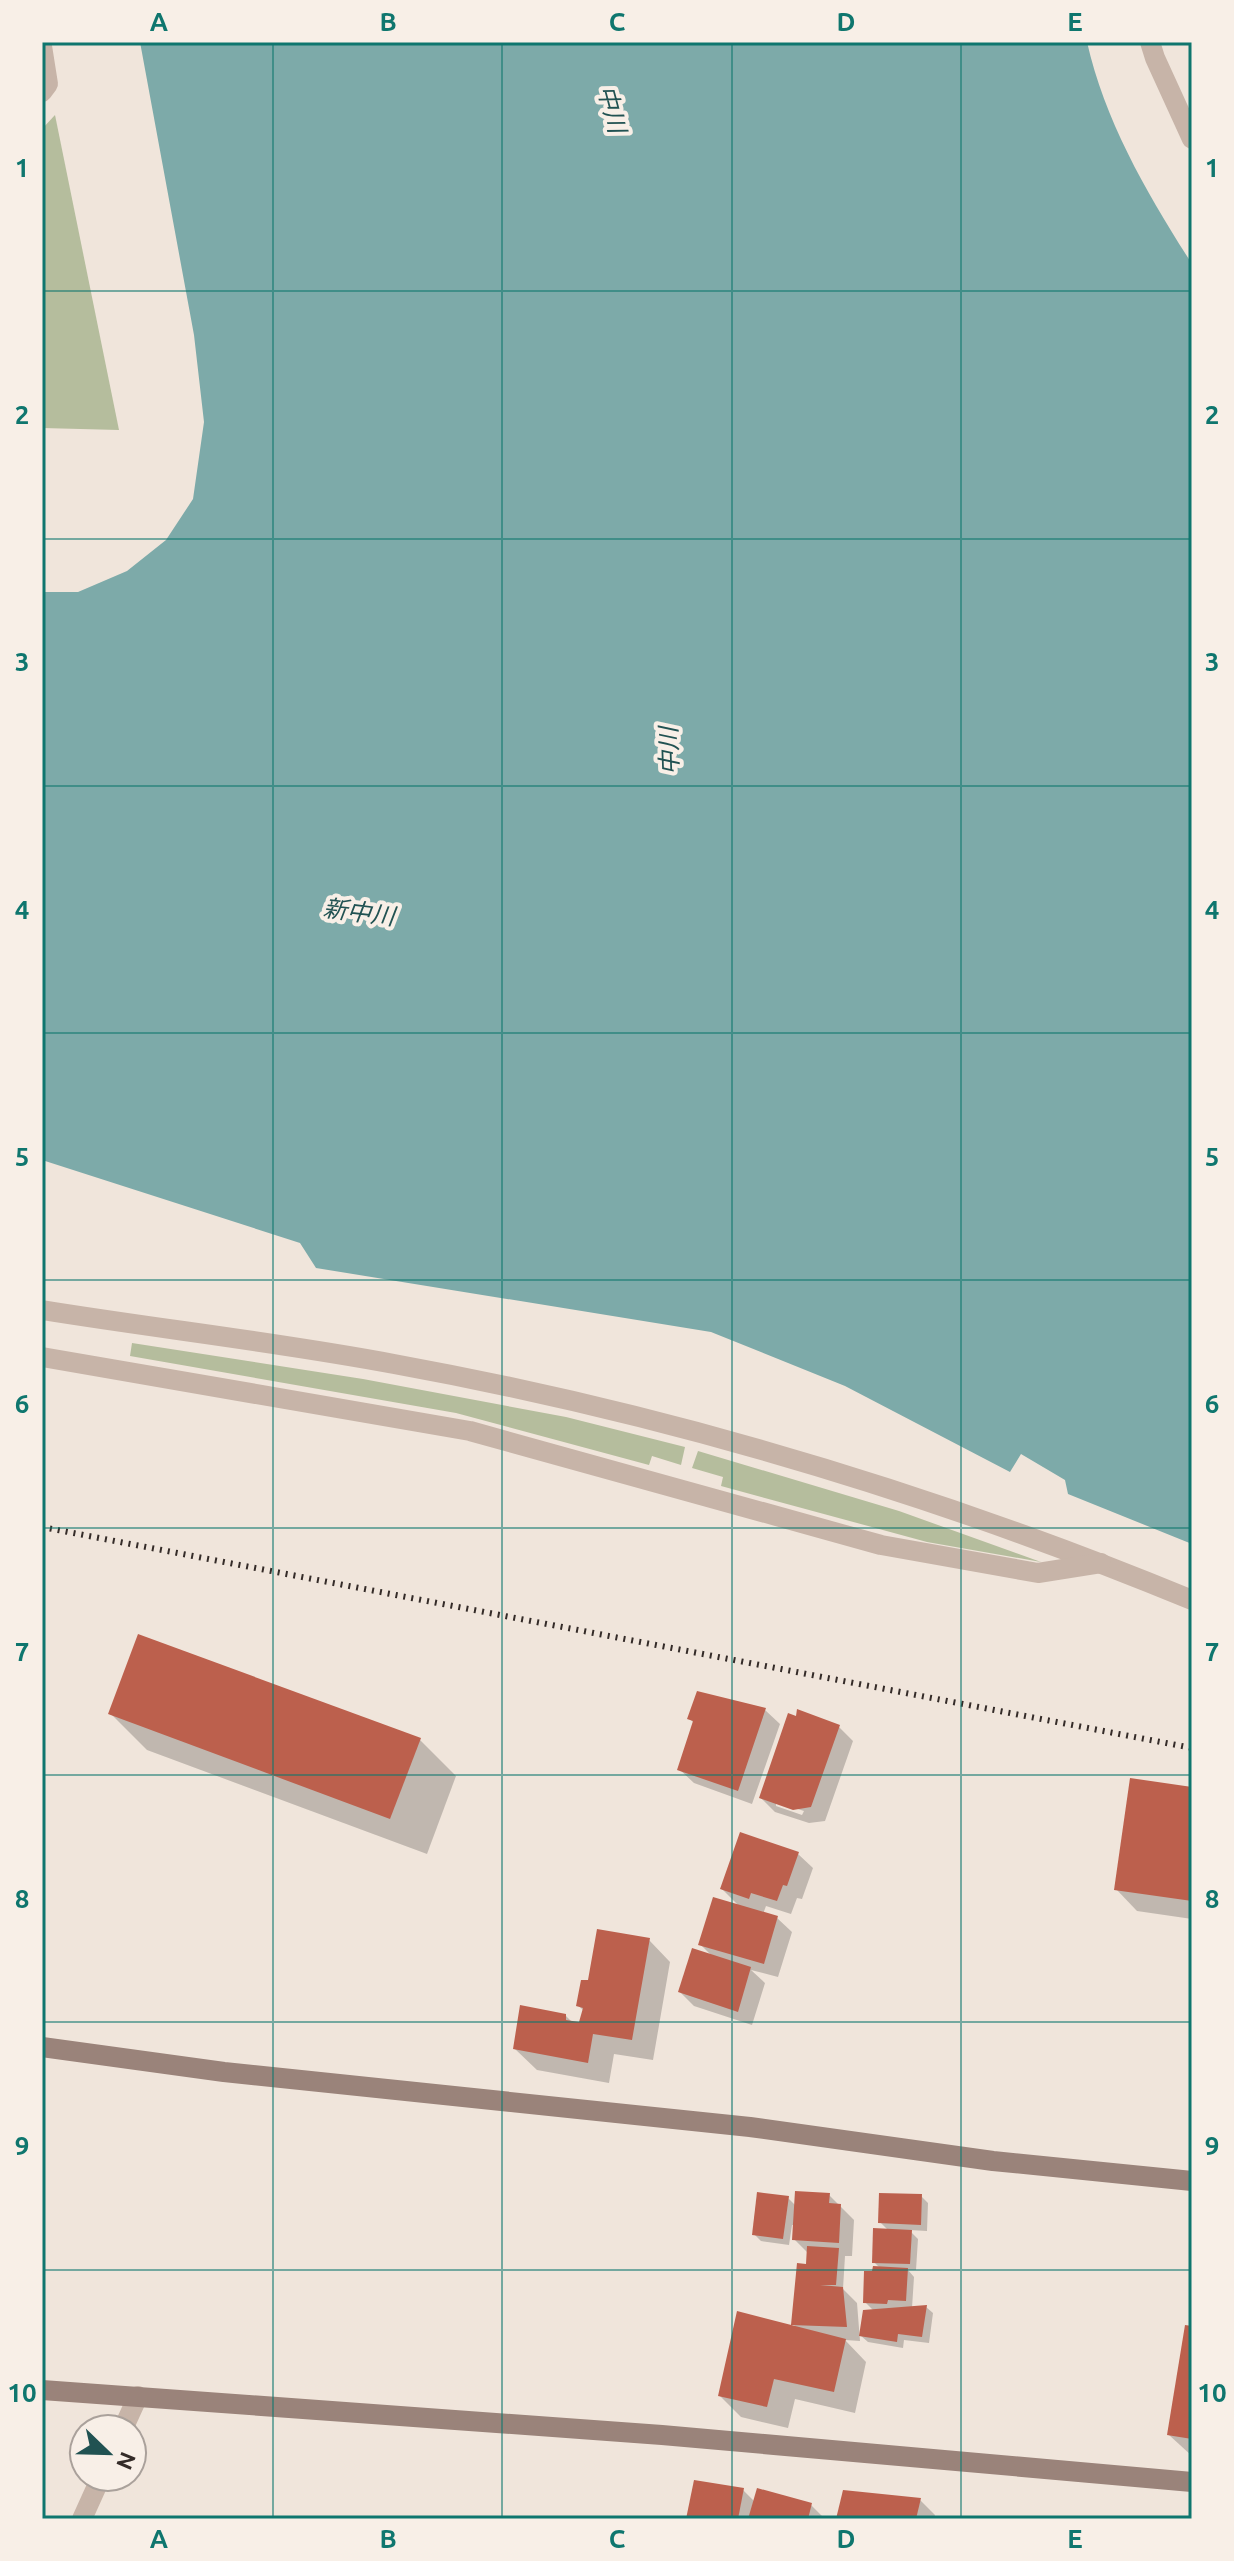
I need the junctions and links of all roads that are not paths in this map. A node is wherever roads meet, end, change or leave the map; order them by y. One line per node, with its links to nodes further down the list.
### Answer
1 (1150, 42): 4 (street)
2 (42, 46): 3 (street)
3 (42, 92)
4 (1192, 139)
5 (42, 1310): 7 (street)
6 (42, 1357): 7 (street)
7 (1102, 1563): 8 (street)
8 (1192, 1600)
9 (42, 2047): 10 (street)
10 (1192, 2181)
11 (42, 2390): 12 (street)
12 (138, 2396): 13 (street); 14 (street)
13 (130, 2413)
14 (1192, 2482)
15 (94, 2493): 16 (street)
16 (82, 2519)

